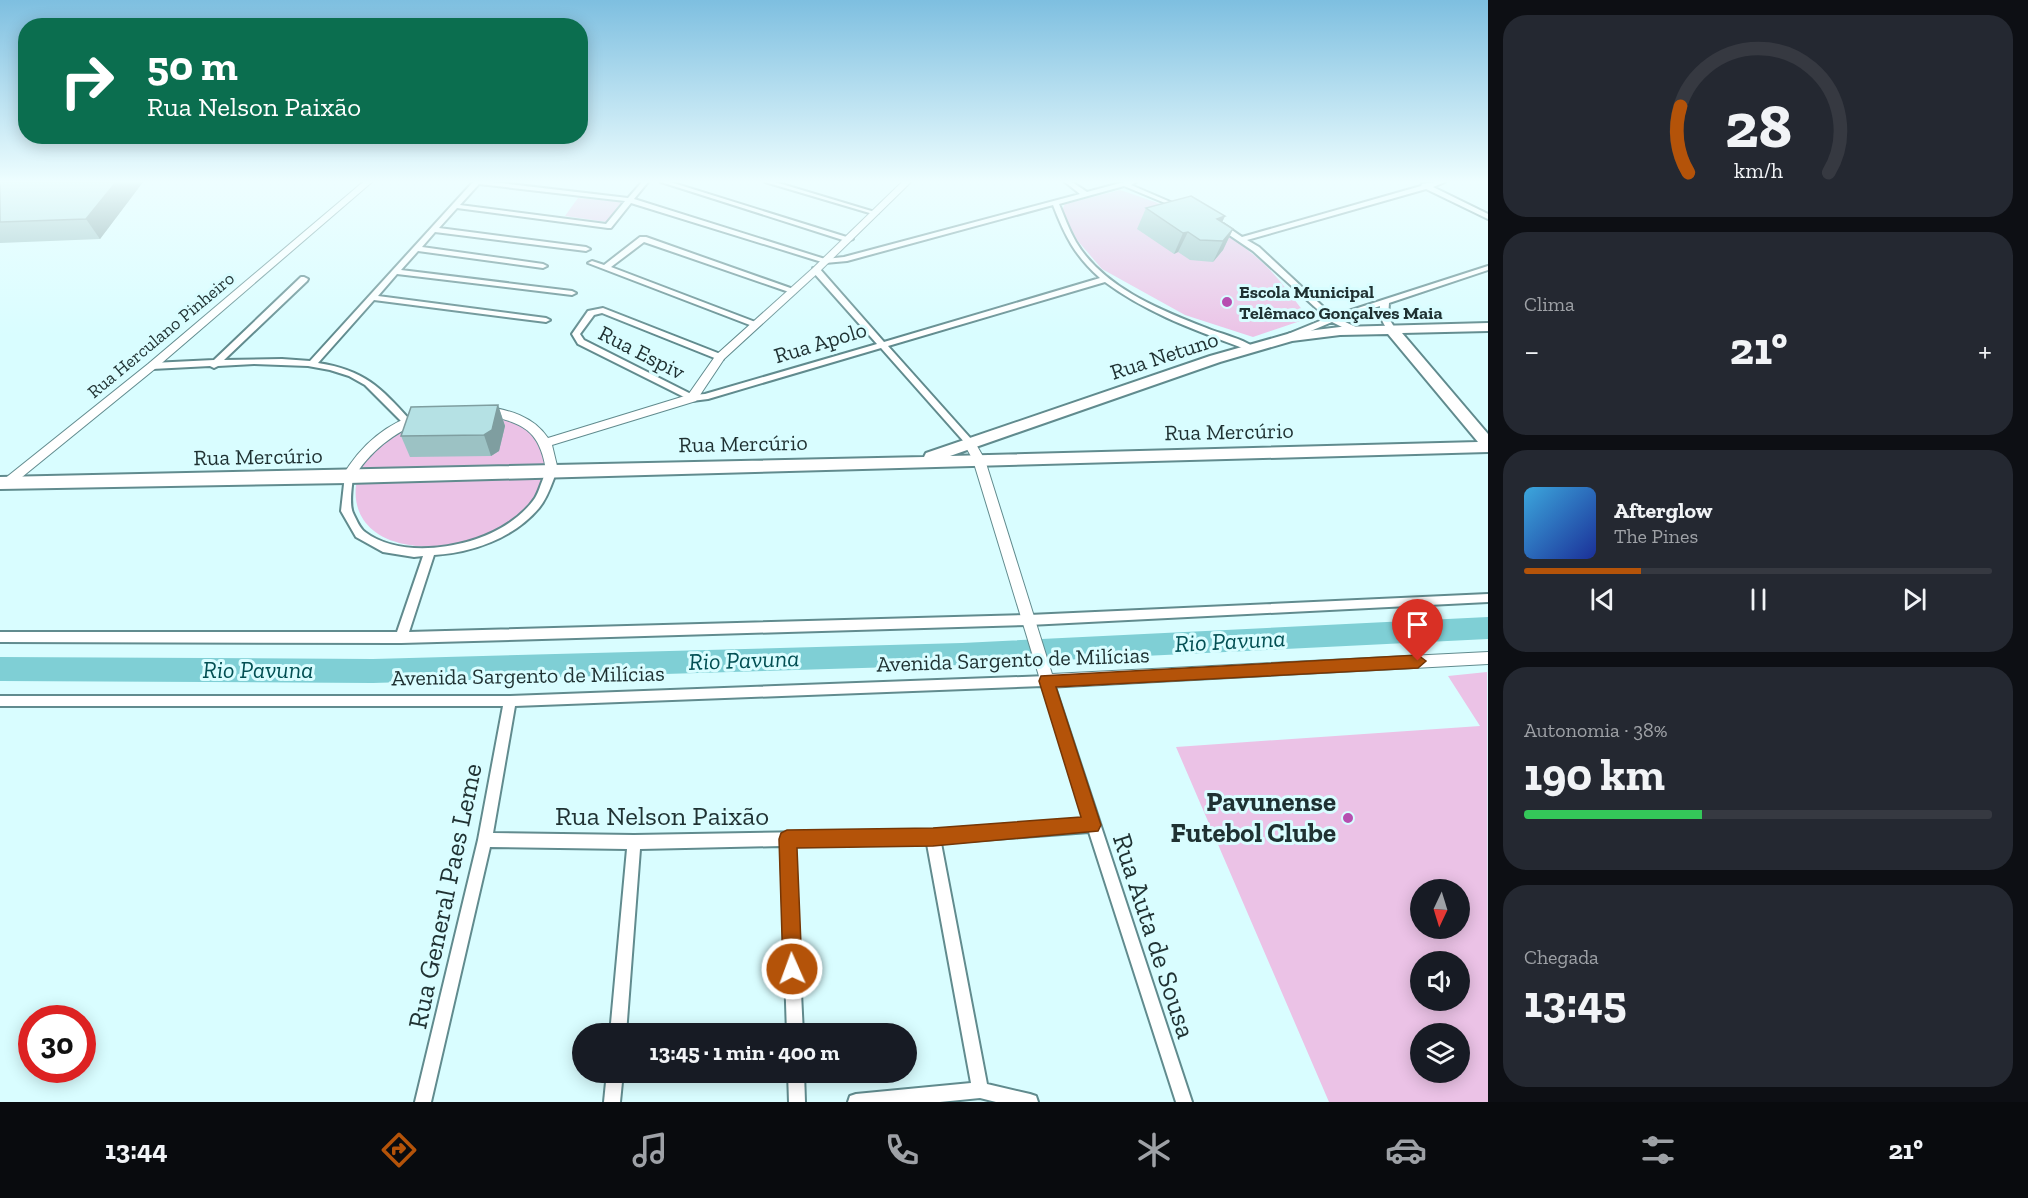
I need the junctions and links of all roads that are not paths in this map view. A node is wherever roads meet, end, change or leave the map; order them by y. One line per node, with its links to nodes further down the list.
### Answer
1 (308, 233): 40 (street, Rua Herculano Pinheiro)
2 (432, 233): 13 (street)
3 (462, 233): 14 (street)
4 (737, 233): 15 (street)
5 (831, 233): 11 (street)
6 (855, 233): 11 (street)
7 (939, 233): 15 (street)
8 (1069, 233): 23 (street)
9 (1233, 233): 12 (street)
10 (1262, 233): 12 (street)
11 (849, 239): 15 (street)
12 (1243, 239): 28 (street)
13 (418, 249): 17 (street); 21 (street)
14 (586, 249)
15 (825, 261): 20 (street)
16 (592, 263): 18 (street)
17 (543, 266)
18 (605, 268): 24 (street); 30 (street)
19 (1488, 268): 27 (street, Rua Netuno)
20 (816, 270): 24 (street); 35 (street)
21 (397, 272): 25 (street); 26 (street)
22 (304, 279): 39 (street)
23 (1106, 279): 35 (street, Rua Apolo); 36 (street)
24 (792, 291): 30 (street)
25 (572, 293)
26 (373, 298): 29 (street); 38 (street)
27 (1385, 302): 28 (street, Rua Netuno); 32 (street)
28 (1332, 319): 33 (street); 34 (street, Rua Netuno)
29 (546, 320)
30 (754, 325): 37 (street)
31 (1488, 327): 32 (main road)
32 (1392, 330): 33 (main road); 48 (main road)
33 (1357, 331): 34 (main road)
34 (1291, 337): 36 (main road, Rua Netuno)
35 (881, 344): 41 (street, Rua Apolo); 46 (street)
36 (1251, 348): 45 (main road, Rua Netuno)
37 (720, 357): 41 (street); 41 (street, Rua Espiv)
38 (312, 364): 39 (street); 44 (street)
39 (214, 365): 40 (street)
40 (152, 366): 54 (street, Rua Herculano Pinheiro)
41 (692, 398): 47 (street, Rua Apolo)
42 (474, 409): 47 (street)
43 (431, 414): 44 (street)
44 (407, 423): 53 (street)
45 (1013, 428): 46 (main road, Rua Netuno); 49 (main road)
46 (969, 442): 50 (street); 51 (main road, Rua Netuno)
47 (546, 443): 52 (street)
48 (1488, 445): 49 (main road, Rua Mercúrio)
49 (1022, 459): 50 (main road, Rua Mercúrio)
50 (979, 460): 51 (main road, Rua Mercúrio); 57 (street)
51 (922, 461): 52 (main road, Rua Mercúrio)
52 (552, 470): 53 (main road, Rua Mercúrio); 55 (street)
53 (348, 477): 54 (main road, Rua Mercúrio); 55 (street)
54 (2, 485)
55 (429, 554): 59 (street)
56 (1488, 598): 57 (street, Avenida Sargento de Milícias)
57 (1030, 623): 59 (street, Avenida Sargento de Milícias); 61 (street)
58 (0, 637): 59 (street, Avenida Sargento de Milícias)
59 (401, 638)
60 (1488, 658): 61 (street, Avenida Sargento de Milícias)
61 (1045, 675): 63 (street, Avenida Sargento de Milícias); 64 (street, Rua Auta de Sousa)
62 (0, 700): 63 (street, Avenida Sargento de Milícias)
63 (510, 701): 67 (street, Rua General Paes Leme)
64 (1092, 825): 65 (street, Rua Nelson Paixão); 79 (street, Rua Auta de Sousa)
65 (933, 837): 66 (street, Rua Nelson Paixão); 73 (street)
66 (787, 839): 68 (street, Rua Nelson Paixão); 70 (street)
67 (485, 840): 68 (street, Rua Nelson Paixão); 74 (street, Rua General Paes Leme)
68 (634, 842): 69 (street)
69 (619, 1023)
70 (795, 1023)
71 (614, 1083): 75 (street)
72 (796, 1083): 76 (street)
73 (980, 1090): 77 (street); 78 (street)
74 (423, 1102)
75 (612, 1102)
76 (797, 1102)
77 (856, 1102)
78 (1030, 1102)
79 (1184, 1102)

